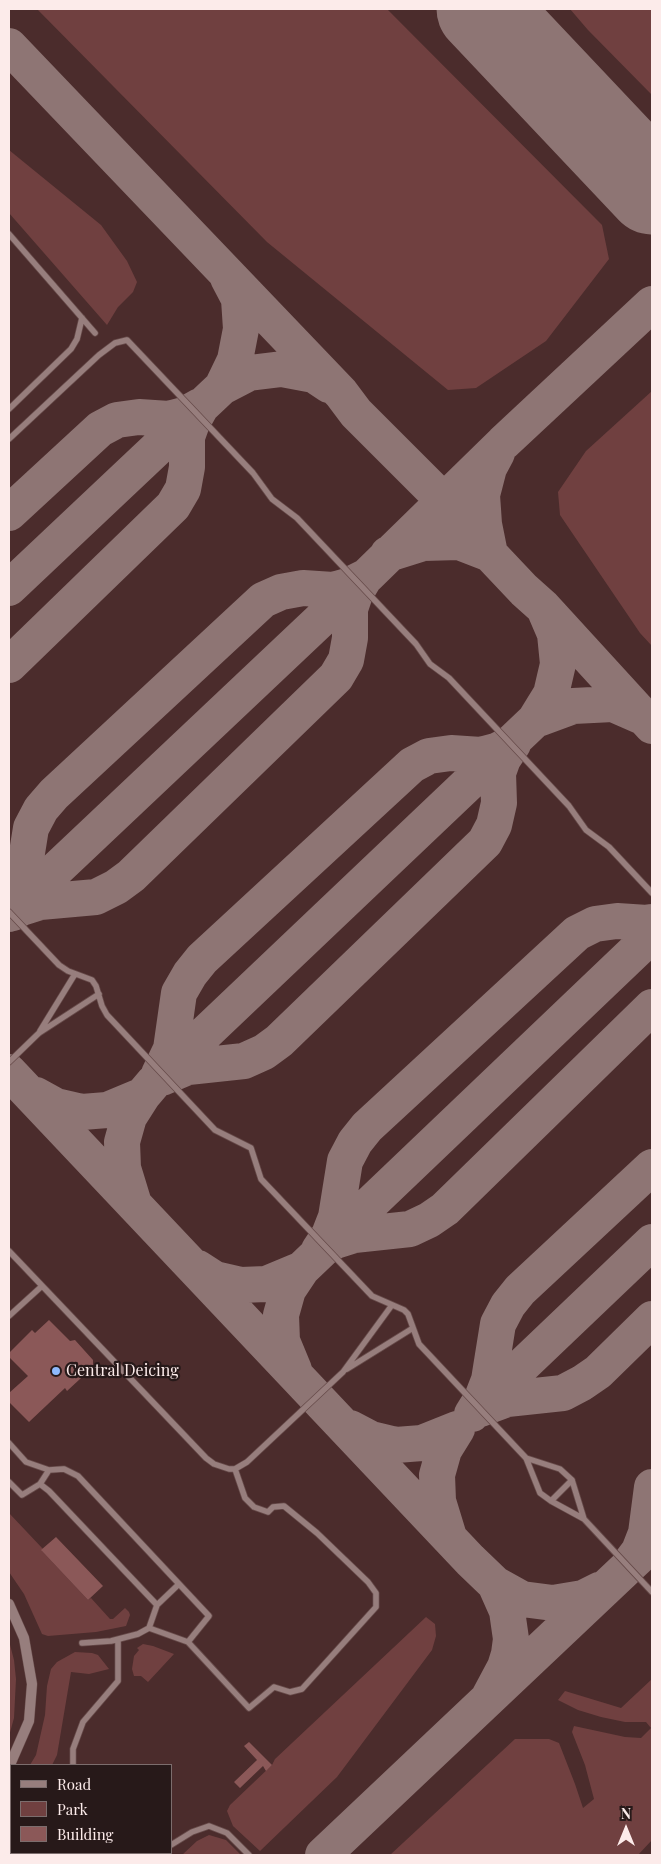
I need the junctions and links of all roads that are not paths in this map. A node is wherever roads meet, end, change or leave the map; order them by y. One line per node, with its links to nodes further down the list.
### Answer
1 (9, 234): 2 (lane)
2 (82, 318): 3 (lane); 4 (lane)
3 (95, 333)
4 (9, 409)
5 (9, 439): 6 (lane)
6 (652, 893)
7 (9, 912): 8 (lane)
8 (76, 974): 9 (lane); 10 (lane)
9 (99, 994): 10 (lane); 14 (lane)
10 (39, 1033): 11 (lane)
11 (9, 1062)
12 (9, 1251): 13 (lane)
13 (42, 1286): 15 (lane); 20 (lane)
14 (392, 1305): 16 (lane); 17 (lane)
15 (9, 1316)
16 (413, 1328): 17 (lane); 19 (lane)
17 (343, 1372): 20 (lane)
18 (9, 1443): 21 (lane)
19 (526, 1458): 22 (lane); 25 (lane)
20 (235, 1469): 33 (lane)
21 (49, 1470): 24 (lane); 27 (lane)
22 (572, 1480): 25 (lane); 26 (lane)
23 (9, 1482): 24 (lane)
24 (40, 1484): 30 (lane)
25 (551, 1502): 26 (lane)
26 (584, 1519): 28 (lane)
27 (178, 1584): 30 (lane); 33 (lane)
28 (652, 1592)
29 (9, 1604): 35 (street)
30 (157, 1605): 31 (lane)
31 (149, 1628): 32 (lane); 33 (lane)
32 (118, 1640): 34 (lane); 36 (lane)
33 (188, 1642)
34 (82, 1643)
35 (10, 1764)
36 (73, 1764)
37 (172, 1844): 38 (lane)
38 (249, 1855)

